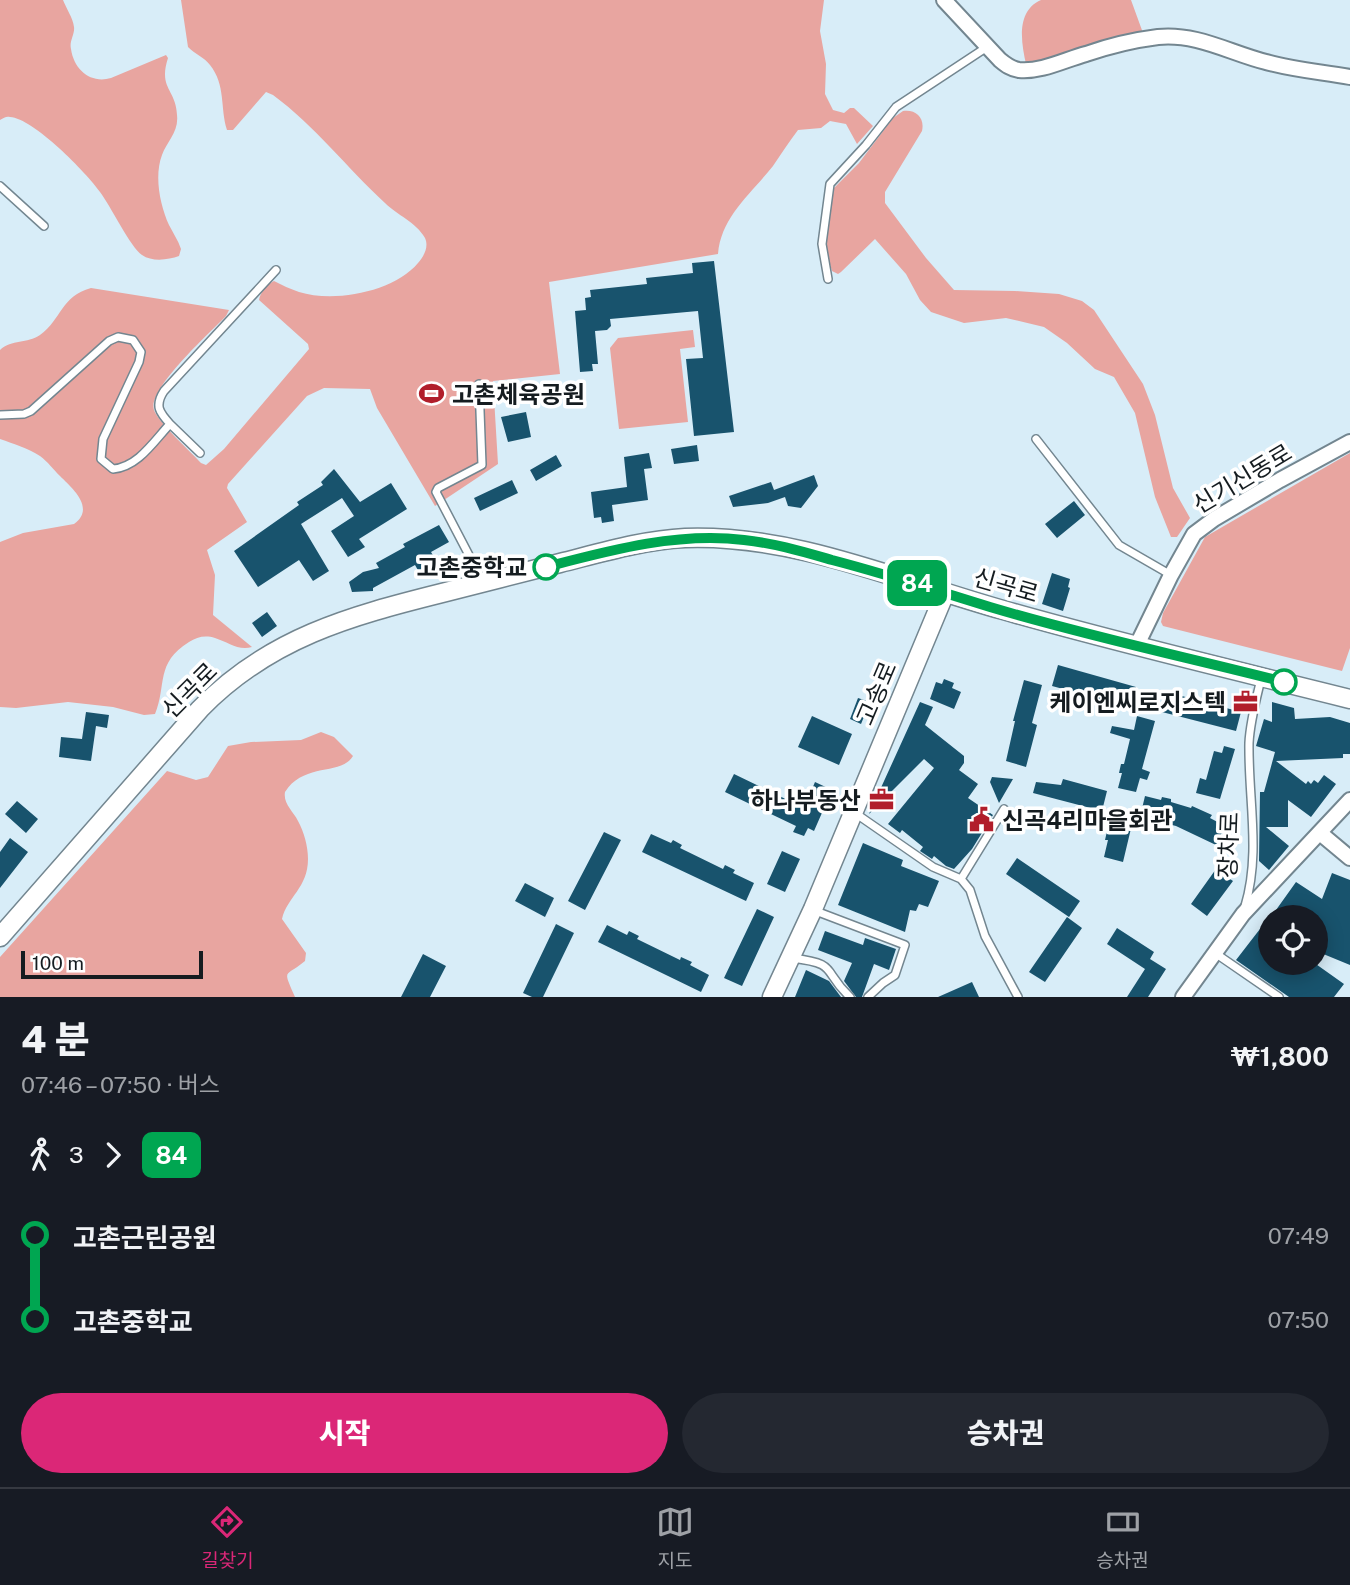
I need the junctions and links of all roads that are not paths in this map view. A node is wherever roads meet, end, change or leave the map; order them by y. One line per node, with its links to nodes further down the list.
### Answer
1 (944, 0): 2 (street)
2 (987, 47): 3 (street); 7 (lane)
3 (1350, 77)
4 (0, 186): 5 (lane)
5 (44, 226)
6 (276, 270): 10 (lane)
7 (828, 279)
8 (480, 384): 15 (lane)
9 (0, 415): 10 (lane)
10 (170, 424): 13 (lane)
11 (1036, 439): 14 (lane)
12 (1350, 442): 14 (street, 신기신동로)
13 (200, 453)
14 (1171, 575): 17 (street, 신기신동로)
15 (483, 582): 16 (street, 신곡로); 28 (street, 신곡로)
16 (945, 593): 17 (street, 신곡로); 22 (street, 고송로)
17 (1137, 645): 18 (street, 신곡로)
18 (1262, 677): 19 (street, 신곡로); 27 (lane, 장차로)
19 (1350, 699)
20 (1350, 800): 23 (street)
21 (1004, 809): 25 (lane)
22 (853, 811): 25 (lane); 26 (street, 고송로)
23 (1320, 833): 24 (street); 27 (street)
24 (1350, 858)
25 (961, 879): 34 (lane)
26 (813, 909): 30 (street, 고송로); 33 (lane)
27 (1243, 914): 29 (street, 장차로)
28 (0, 937)
29 (1214, 953): 35 (street, 장차로); 36 (lane)
30 (791, 958): 31 (street, 고송로); 32 (lane)
31 (772, 997)
32 (850, 997)
33 (868, 997)
34 (1018, 997)
35 (1183, 997)
36 (1279, 997)

